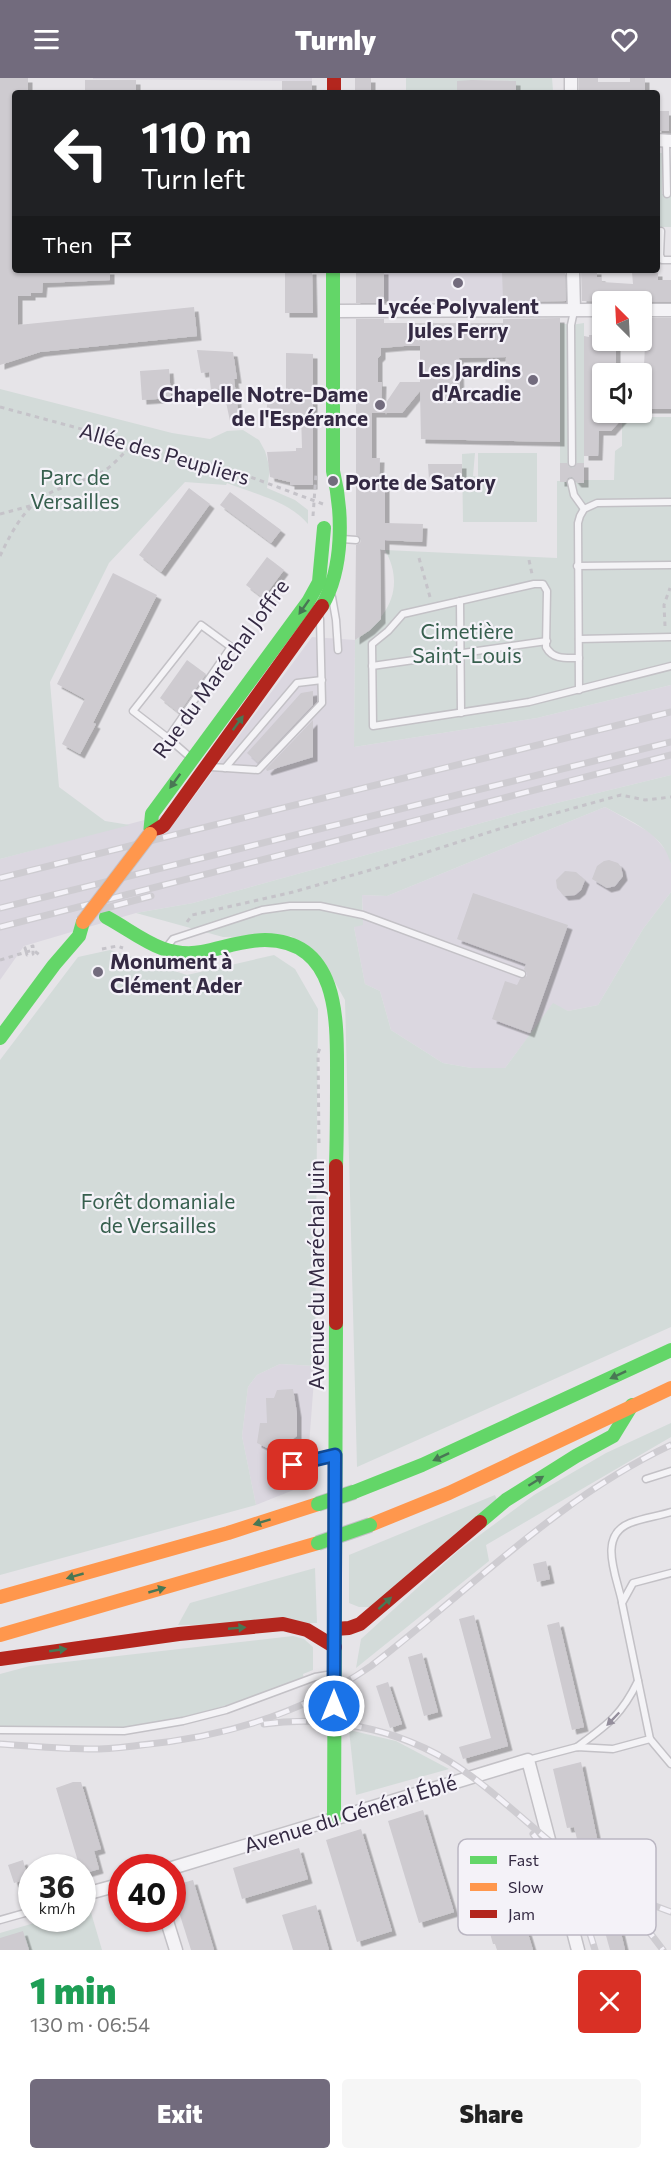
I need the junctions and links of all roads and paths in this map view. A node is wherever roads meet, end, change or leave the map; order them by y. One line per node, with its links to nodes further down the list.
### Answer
1 (665, 140): 2 (lane)
2 (667, 194)
3 (661, 231): 4 (lane)
4 (671, 260)
5 (333, 273): 11 (main road, Rue du Maréchal Joffre)
6 (573, 273): 7 (street)
7 (574, 310): 8 (street); 11 (street); 14 (lane)
8 (592, 310)
9 (652, 310): 10 (street)
10 (671, 310)
11 (334, 311): 15 (main road, Rue du Maréchal Joffre)
12 (0, 407): 13 (path, Allée des Peupliers)
13 (135, 442): 19 (path, Allée des Peupliers); 20 (path)
14 (572, 463)
15 (333, 471): 19 (main road, Rue du Maréchal Joffre); 24 (main road, Rue du Maréchal Joffre)
16 (316, 472): 19 (path)
17 (571, 482): 21 (lane)
18 (671, 502): 21 (lane)
19 (321, 503): 23 (path); 24 (main road, Rue du Maréchal Joffre)
20 (31, 506): 22 (path); 26 (path)
21 (584, 509): 29 (lane)
22 (0, 514)
23 (313, 523)
24 (330, 539): 25 (lane); 30 (main road, Rue du Maréchal Joffre)
25 (356, 540)
26 (0, 556)
27 (419, 558): 33 (path)
28 (671, 565): 29 (lane)
29 (577, 566): 36 (lane)
30 (324, 586): 34 (main road, Rue du Maréchal Joffre); 38 (lane); 48 (main road, Rue du Maréchal Joffre, one-way to 48)
31 (669, 588): 35 (path)
32 (460, 601): 33 (lane); 37 (lane); 39 (lane)
33 (433, 607): 41 (lane)
34 (318, 612): 43 (lane); 47 (main road, Rue du Maréchal Joffre, one-way to 34)
35 (668, 637): 36 (lane)
36 (579, 639): 40 (lane)
37 (547, 641): 39 (lane); 40 (lane)
38 (338, 650)
39 (461, 654): 41 (lane); 45 (lane)
40 (579, 658): 44 (lane)
41 (372, 666): 45 (lane)
42 (671, 666): 44 (lane)
43 (322, 680): 50 (lane); 50 (lane)
44 (579, 690): 45 (lane)
45 (461, 713)
46 (168, 738): 46 (lane); 48 (lane)
47 (215, 754): 48 (lane); 49 (main road, Rue du Maréchal Joffre)
48 (192, 758): 51 (lane); 53 (main road, Rue du Maréchal Joffre, one-way to 53)
49 (207, 766): 50 (lane); 51 (main road, Rue du Maréchal Joffre)
50 (225, 768)
51 (195, 782): 53 (main road, Rue du Maréchal Joffre)
52 (671, 797): 56 (path)
53 (150, 834): 55 (main road, Rue du Maréchal Joffre, bridge)
54 (106, 917): 57 (main road, Avenue du Maréchal Juin)
55 (82, 922): 63 (main road); 64 (main road)
56 (187, 922)
57 (166, 948): 62 (lane); 70 (main road, Avenue du Maréchal Juin)
58 (102, 949): 59 (path)
59 (130, 951)
60 (40, 956): 61 (path)
61 (0, 960)
62 (522, 974)
63 (0, 1021)
64 (0, 1038)
65 (324, 1043): 66 (path)
66 (319, 1147)
67 (671, 1350): 76 (main road, one-way to 76, bridge)
68 (671, 1388): 69 (main road)
69 (632, 1405): 78 (main road, one-way to 69); 79 (main road, one-way to 69, bridge)
70 (335, 1455): 71 (lane); 78 (main road, Avenue du Maréchal Juin)
71 (277, 1468)
72 (671, 1472): 73 (lane)
73 (646, 1479)
74 (671, 1512): 77 (lane)
75 (671, 1573): 77 (lane)
76 (0, 1597)
77 (622, 1603): 83 (lane)
78 (335, 1629): 80 (main road, Avenue du Maréchal Juin)
79 (0, 1635)
80 (335, 1647): 81 (main road, one-way to 80); 82 (main road, Avenue du Maréchal Juin)
81 (0, 1659)
82 (334, 1674): 84 (lane); 89 (main road, Avenue du Maréchal Juin)
83 (638, 1682): 85 (lane); 86 (lane, one-way to 86)
84 (0, 1730)
85 (650, 1739): 86 (lane); 88 (lane)
86 (577, 1747): 87 (lane)
87 (528, 1760): 89 (street, Avenue du Général Éblé); 90 (street)
88 (671, 1764)
89 (334, 1819): 91 (street, Avenue du Général Éblé)
90 (549, 1839)
91 (186, 1864)
92 (18, 1915): 93 (lane)
93 (0, 1920)
94 (170, 1932): 96 (street)
95 (574, 1935): 97 (street)
96 (176, 1950)
97 (578, 1950)

